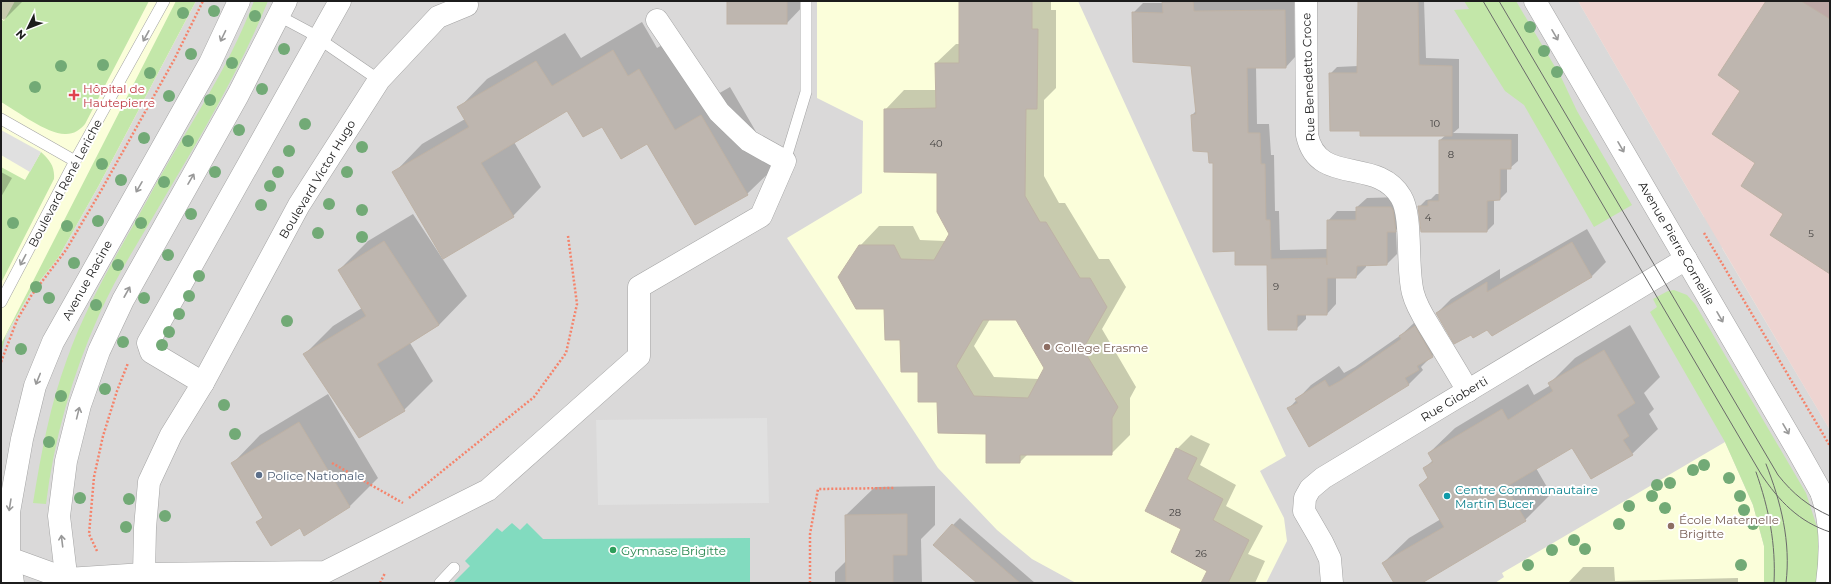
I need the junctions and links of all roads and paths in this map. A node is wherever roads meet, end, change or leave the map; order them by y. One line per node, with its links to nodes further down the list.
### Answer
1 (164, 1): 14 (lane, Boulevard René Leriche, one-way to 14)
2 (203, 1): 19 (path)
3 (239, 1): 26 (street, Avenue Racine, one-way to 26)
4 (340, 1): 11 (street)
5 (806, 1): 15 (lane)
6 (1306, 1): 21 (street, Rue Benedetto Croce)
7 (1536, 1): 17 (street, Avenue Pierre Corneille, one-way to 17)
8 (467, 6): 12 (street, Boulevard Victor Hugo)
9 (282, 8): 11 (lane); 29 (street, one-way to 9)
10 (657, 20): 15 (street)
11 (319, 39): 12 (lane); 20 (street)
12 (379, 80): 20 (street, Boulevard Victor Hugo)
13 (1, 119): 14 (lane)
14 (75, 161): 18 (lane, Boulevard René Leriche, one-way to 18)
15 (785, 161): 28 (street)
16 (568, 236): 24 (path)
17 (1686, 259): 21 (street, Rue Gioberti); 22 (street, Avenue Pierre Corneille, one-way to 22)
18 (1, 302)
19 (1, 362)
20 (203, 383): 28 (street, Boulevard Victor Hugo)
21 (1468, 391): 33 (street, Rue Gioberti)
22 (1818, 484): 25 (street, Avenue Pierre Corneille); 34 (street, Avenue Pierre Corneille)
23 (894, 488): 32 (path)
24 (403, 503)
25 (1830, 508)
26 (5, 558): 29 (street); 30 (street, Avenue Racine)
27 (454, 568): 31 (lane)
28 (144, 574): 29 (street)
29 (65, 582)
30 (12, 583)
31 (440, 583)
32 (810, 583)
33 (1332, 583)
34 (1827, 583)

